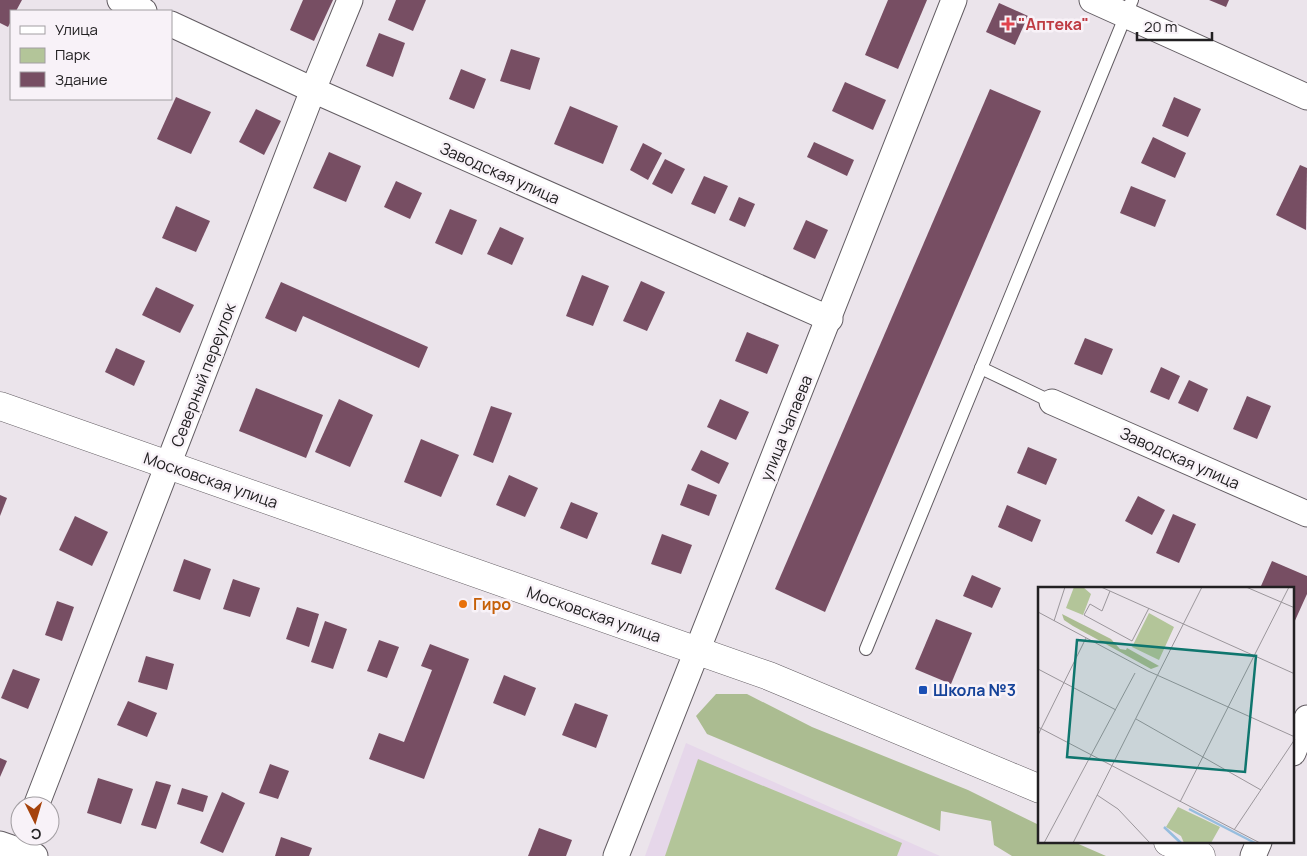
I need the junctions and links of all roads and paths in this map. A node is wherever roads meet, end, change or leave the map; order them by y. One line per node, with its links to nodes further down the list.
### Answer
1 (120, 0): 6 (street)
2 (350, 0): 8 (street, Северный переулок)
3 (954, 0): 10 (street, улица Чапаева)
4 (1092, 0): 5 (street)
5 (1129, 8): 9 (street); 11 (lane)
6 (142, 10)
7 (172, 24): 8 (street, Заводская улица)
8 (313, 90): 10 (street, Заводская улица); 14 (street, Северный переулок)
9 (1307, 97)
10 (830, 319): 17 (street, улица Чапаева)
11 (981, 368): 12 (lane); 16 (lane)
12 (1052, 402): 15 (street, Заводская улица)
13 (0, 406): 14 (main road, Московская улица)
14 (168, 465): 17 (main road, Московская улица); 21 (street, Северный переулок)
15 (1307, 514)
16 (866, 649)
17 (697, 651): 20 (main road, Московская улица); 24 (street, улица Чапаева)
18 (1307, 718): 19 (street)
19 (1294, 750)
20 (1038, 788)
21 (40, 796)
22 (1173, 844): 25 (main road)
23 (1257, 844): 26 (street)
24 (616, 856)
25 (1201, 856)
26 (1253, 856)

